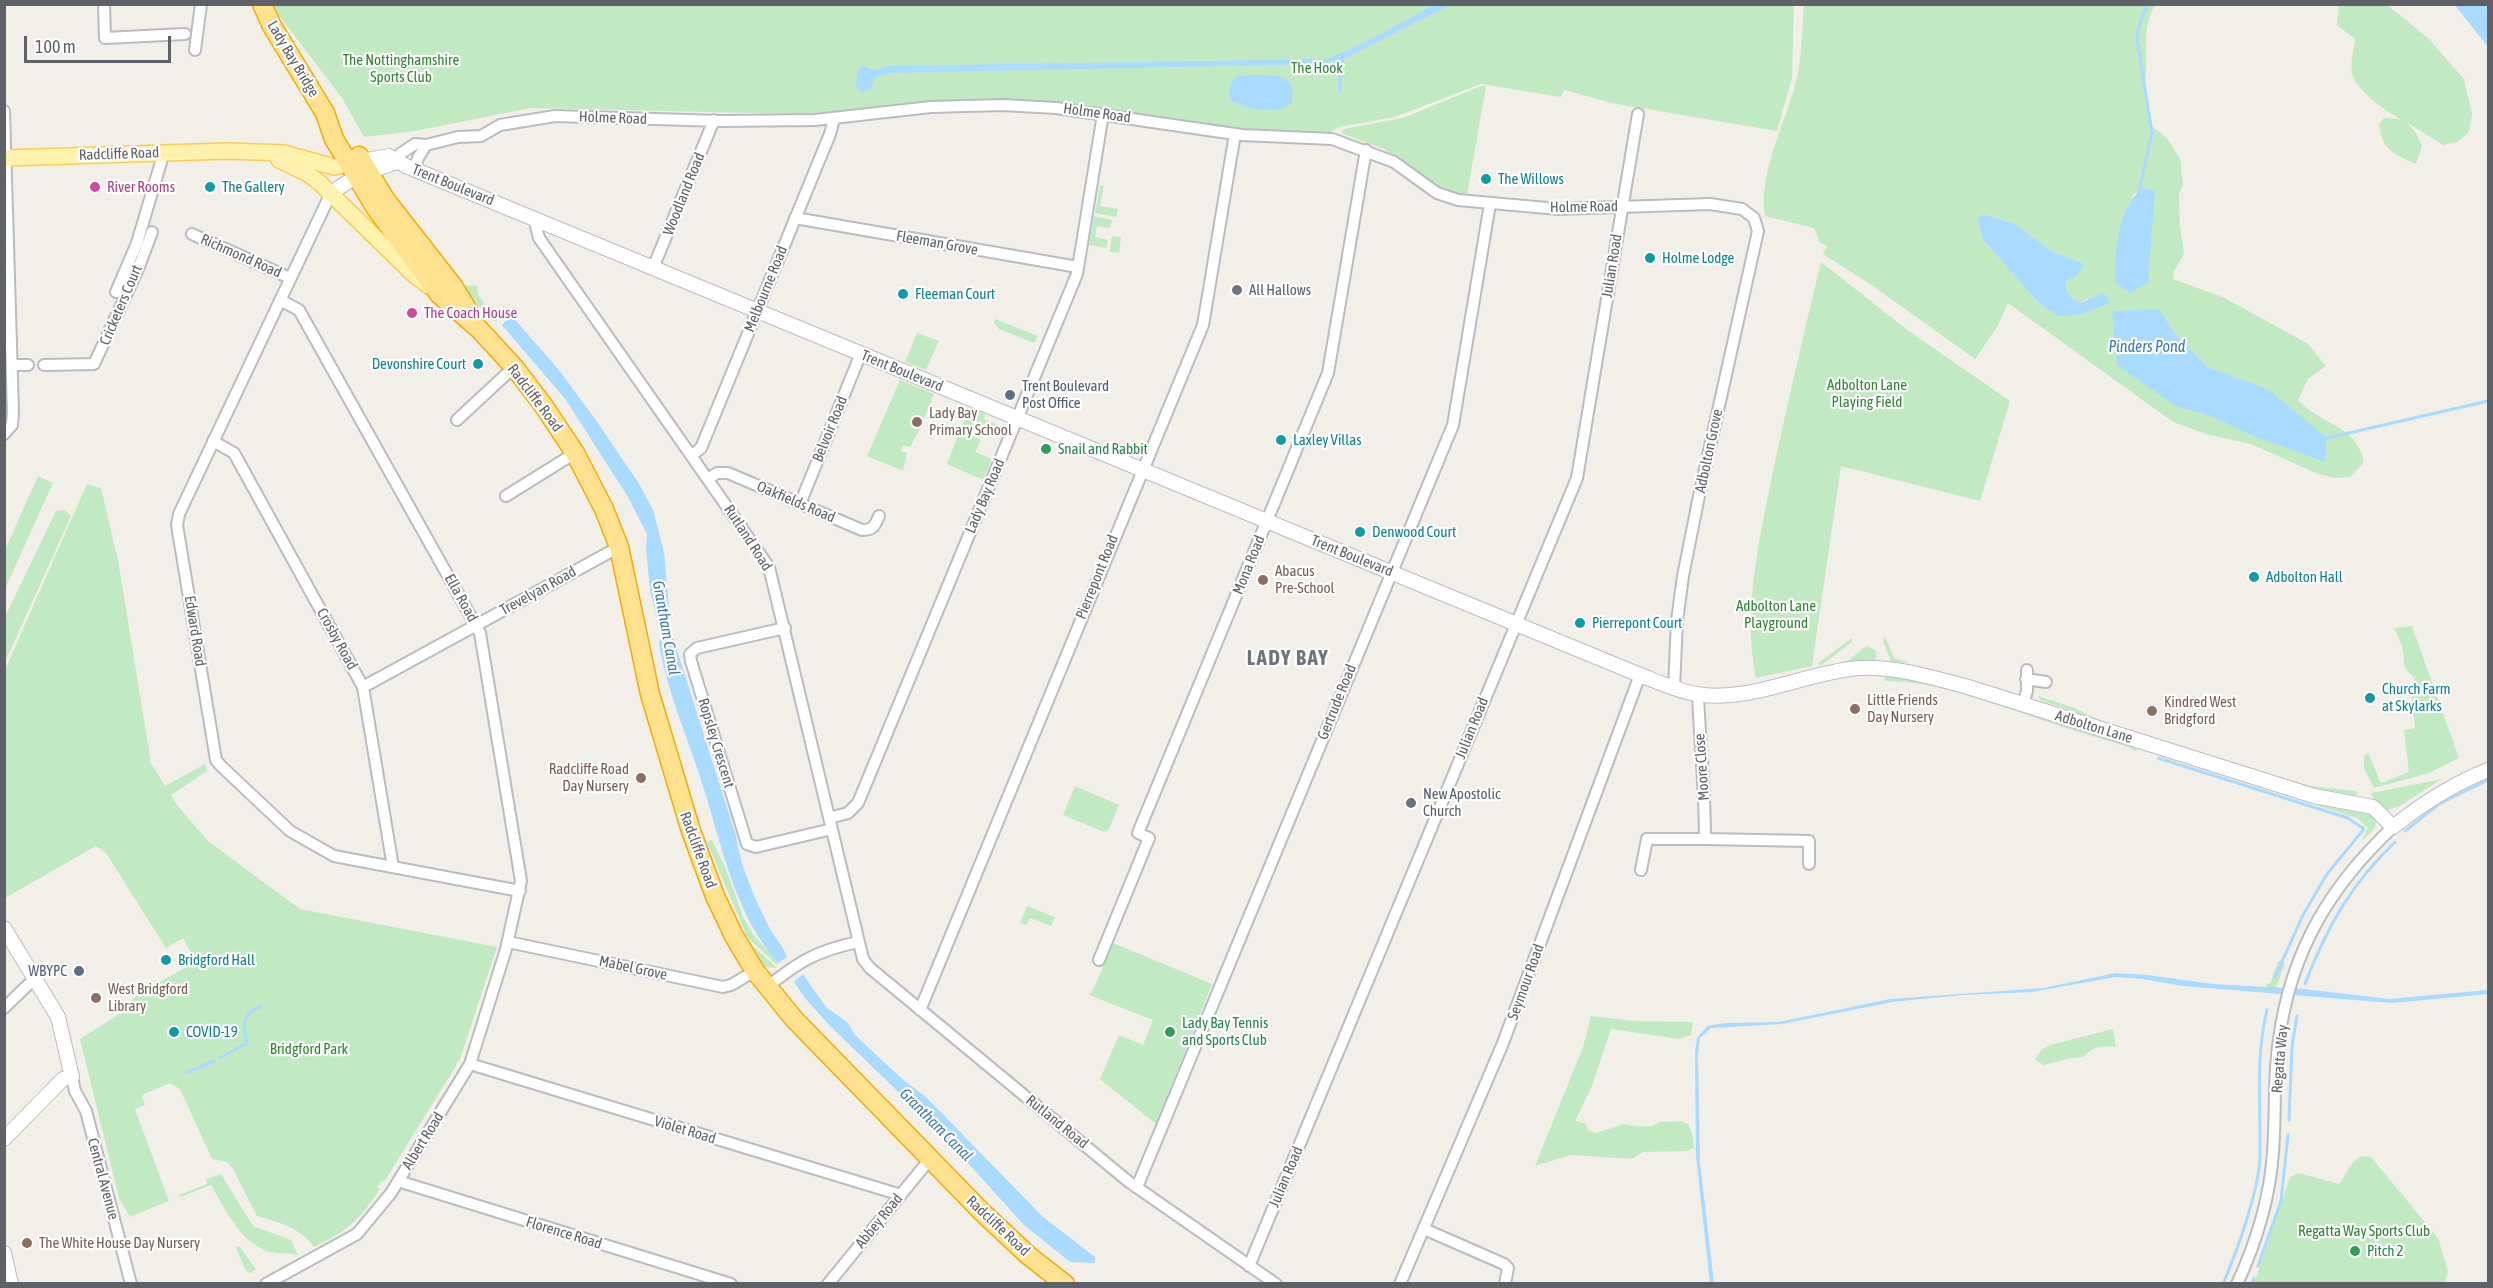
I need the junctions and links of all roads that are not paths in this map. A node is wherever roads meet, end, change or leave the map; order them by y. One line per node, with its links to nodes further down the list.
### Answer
1 (104, 4): 4 (street)
2 (201, 4): 5 (street)
3 (262, 4): 17 (highway, Lady Bay Bridge)
4 (185, 34)
5 (195, 50)
6 (4, 111): 16 (street)
7 (1103, 114): 9 (street, Holme Road); 11 (street, Holme Road); 29 (street, Lady Bay Road)
8 (1638, 114): 23 (street, Julian Road)
9 (834, 119): 10 (street, Holme Road); 25 (street, Melbourne Road)
10 (714, 120): 12 (street, Holme Road); 30 (street, Woodland Road)
11 (1235, 134): 13 (street, Holme Road); 48 (street, Pierrepont Road)
12 (426, 145): 19 (street, Holme Road); 20 (street)
13 (1366, 150): 22 (street, Holme Road); 53 (street, Mona Road)
14 (162, 153): 15 (main road, Radcliffe Road); 16 (main road, Radcliffe Road); 32 (street)
15 (268, 153): 18 (main road, Radcliffe Road); 21 (main road, Radcliffe Road)
16 (5, 158): 38 (street)
17 (352, 159): 18 (main road, Radcliffe Road); 18 (main road); 19 (street, Trent Boulevard); 21 (street); 33 (highway, Radcliffe Road); 36 (highway, Radcliffe Road)
18 (309, 160)
19 (398, 162): 20 (street, Trent Boulevard)
20 (415, 169): 26 (street, Trent Boulevard)
21 (331, 193): 31 (street, Edward Road); 33 (main road, Radcliffe Road)
22 (1490, 204): 23 (street, Holme Road); 55 (street, Gertrude Road)
23 (1623, 207): 24 (street, Holme Road); 56 (street, Julian Road)
24 (1754, 218): 62 (street, Adbolton Grove)
25 (795, 219): 29 (street, Fleeman Grove); 35 (street, Melbourne Road)
26 (538, 220): 30 (street, Trent Boulevard); 47 (street, Rutland Road)
27 (152, 232): 40 (street, Cricketers Court)
28 (192, 234): 31 (street, Richmond Road)
29 (1078, 267): 42 (street, Lady Bay Road)
30 (654, 268): 35 (street, Trent Boulevard)
31 (290, 278): 34 (street, Edward Road)
32 (116, 292)
33 (440, 294): 36 (highway, Radcliffe Road)
34 (280, 300): 45 (street, Edward Road); 57 (street, Ella Road)
35 (757, 311): 37 (street, Trent Boulevard); 47 (street, Melbourne Road)
36 (479, 329): 41 (highway, Radcliffe Road)
37 (861, 353): 42 (street, Trent Boulevard); 51 (street, Belvoir Road)
38 (12, 365): 39 (street); 44 (street)
39 (28, 365)
40 (44, 365)
41 (514, 367): 43 (street); 46 (highway, Radcliffe Road)
42 (1017, 418): 48 (street, Trent Boulevard); 66 (street, Lady Bay Road)
43 (457, 420)
44 (4, 434)
45 (213, 441): 61 (street, Crosby Road); 70 (street, Edward Road)
46 (575, 453): 50 (street); 54 (highway, Radcliffe Road)
47 (692, 455): 49 (street, Rutland Road)
48 (1142, 470): 53 (street, Trent Boulevard); 81 (street, Pierrepont Road)
49 (708, 479): 51 (street, Oakfields Road); 58 (street, Rutland Road)
50 (506, 496)
51 (800, 504): 52 (street, Oakfields Road)
52 (879, 516)
53 (1267, 521): 55 (street, Trent Boulevard); 76 (street, Mona Road)
54 (619, 547): 57 (street, Trevelyan Road); 77 (highway, Radcliffe Road)
55 (1391, 573): 56 (street, Trent Boulevard); 87 (street, Gertrude Road)
56 (1516, 624): 59 (street, Trent Boulevard); 91 (street, Julian Road)
57 (477, 625): 61 (street, Trevelyan Road); 72 (street, Ella Road)
58 (785, 628): 66 (street, Rutland Road); 66 (street, Ropsley Crescent)
59 (1640, 675): 62 (street, Trent Boulevard); 89 (street, Seymour Road)
60 (2046, 682): 64 (street)
61 (363, 687): 70 (street, Crosby Road)
62 (1674, 688): 63 (street, Adbolton Lane)
63 (1698, 695): 64 (street, Adbolton Lane); 68 (street, Moore Close)
64 (2023, 704): 67 (street, Adbolton Lane)
65 (2488, 770): 67 (street)
66 (831, 824): 75 (street, Rutland Road)
67 (2393, 827): 101 (street, Regatta Way)
68 (1706, 839): 69 (street); 71 (street)
69 (1809, 864)
70 (393, 867): 72 (street, Edward Road)
71 (1641, 870)
72 (520, 891): 74 (street, Ella Road)
73 (4, 928): 78 (street)
74 (508, 942): 77 (street, Mabel Grove); 82 (street, Albert Road)
75 (858, 942): 79 (street); 81 (street, Rutland Road)
76 (1099, 960)
77 (755, 971): 79 (highway, Radcliffe Road)
78 (35, 978): 80 (street); 83 (street)
79 (766, 987): 85 (highway, Radcliffe Road)
80 (4, 1008)
81 (920, 1010): 87 (street, Rutland Road)
82 (470, 1065): 86 (street, Albert Road); 88 (street, Violet Road)
83 (72, 1077): 84 (street); 94 (street, Central Avenue)
84 (4, 1139)
85 (930, 1159): 88 (street, Abbey Road); 97 (highway, Radcliffe Road)
86 (398, 1181): 92 (street, Albert Road); 95 (street, Florence Road)
87 (1137, 1187): 91 (street, Rutland Road)
88 (901, 1195): 96 (street, Abbey Road)
89 (1424, 1229): 99 (street, Seymour Road); 100 (street)
90 (5, 1254): 93 (street)
91 (1249, 1266): 98 (street, Rutland Road)
92 (273, 1282)
93 (11, 1284)
94 (130, 1284)
95 (731, 1284)
96 (828, 1284)
97 (1065, 1284)
98 (1275, 1284)
99 (1400, 1284)
100 (1505, 1284)
101 (2237, 1284)

